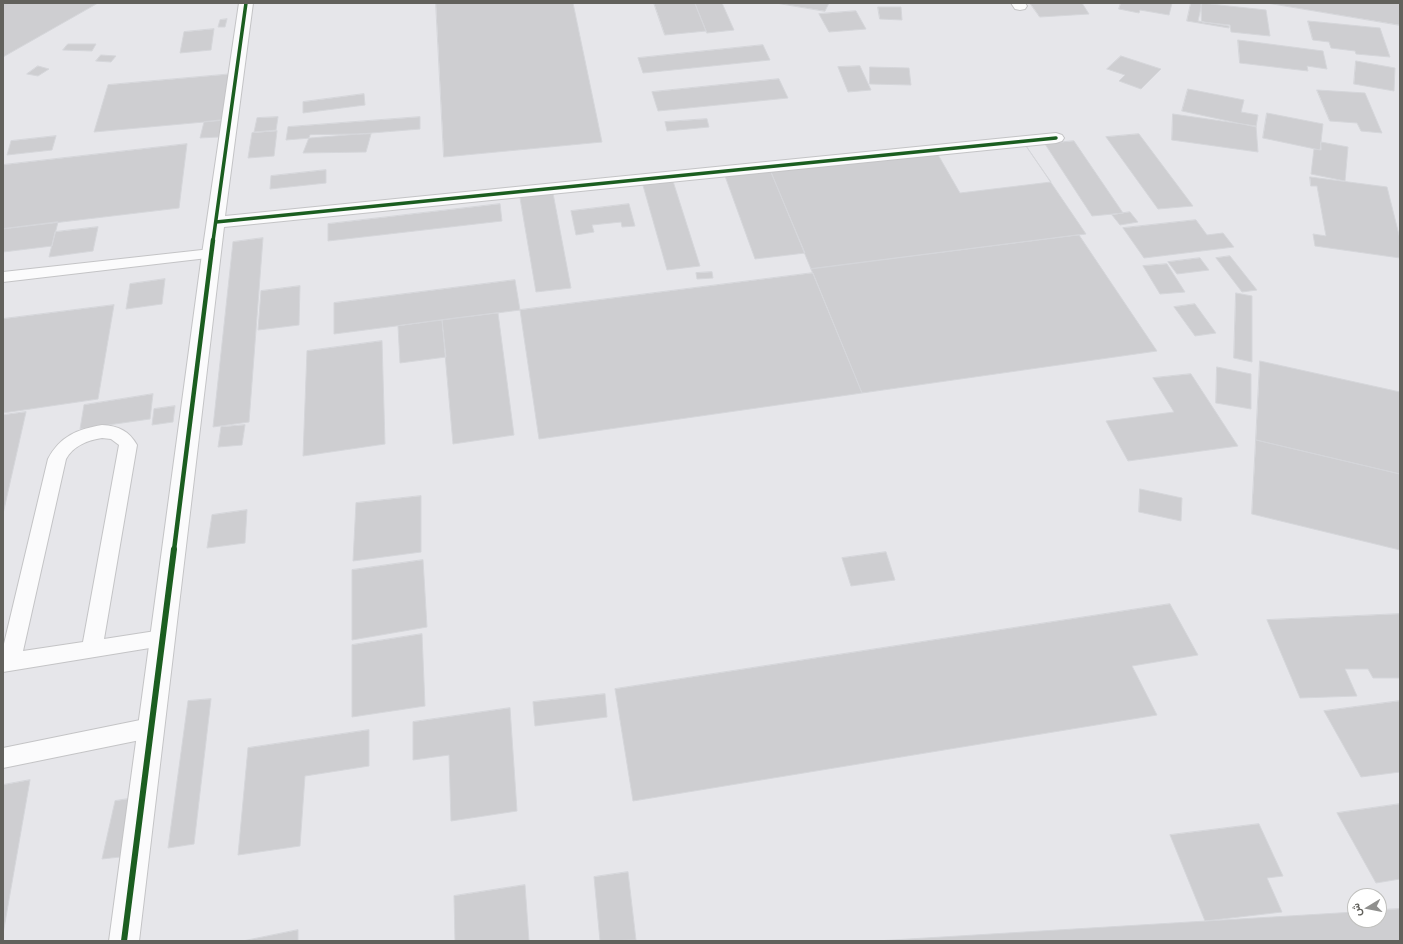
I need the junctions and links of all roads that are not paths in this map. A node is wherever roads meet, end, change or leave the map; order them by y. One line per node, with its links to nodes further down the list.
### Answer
1 (246, 3): 3 (street)
2 (1056, 138): 3 (street)
3 (216, 222): 4 (street)
4 (211, 254): 5 (lane); 6 (street)
5 (3, 277)
6 (162, 638): 7 (lane); 9 (street)
7 (92, 649): 8 (lane); 8 (lane)
8 (6, 662)
9 (150, 728): 10 (lane); 11 (street)
10 (3, 758)
11 (124, 941)

